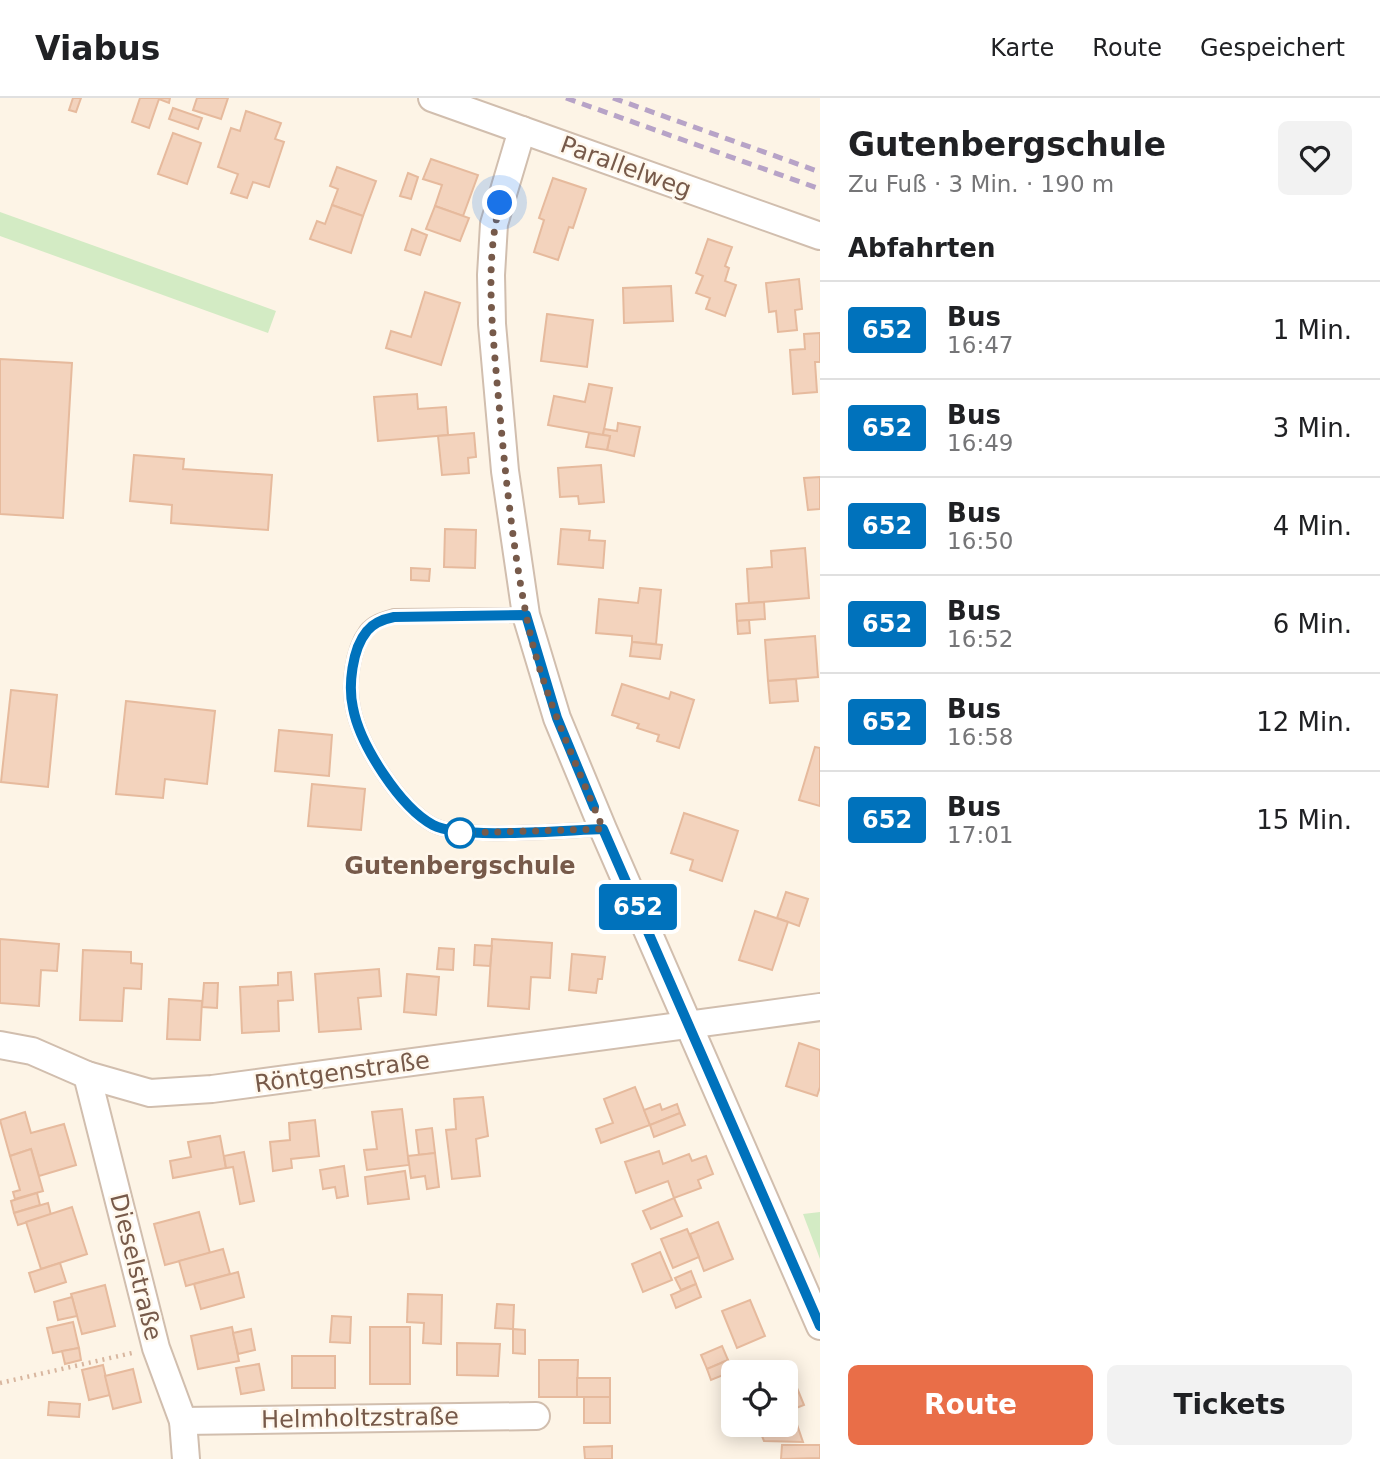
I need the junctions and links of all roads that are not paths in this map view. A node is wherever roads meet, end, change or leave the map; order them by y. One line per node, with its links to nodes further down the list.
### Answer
1 (432, 98): 2 (street, Parallelweg)
2 (522, 130): 3 (street, Parallelweg); 4 (street)
3 (820, 236)
4 (526, 615): 5 (street); 5 (lane)
5 (603, 829): 7 (street)
6 (820, 1007): 7 (street, Röntgenstraße)
7 (690, 1025): 9 (street, Röntgenstraße); 10 (street)
8 (0, 1045): 9 (street, Röntgenstraße)
9 (87, 1075): 12 (street, Dieselstraße)
10 (820, 1326)
11 (536, 1416): 12 (street, Helmholtzstraße)
12 (183, 1421): 13 (street, Dieselstraße)
13 (186, 1459)

